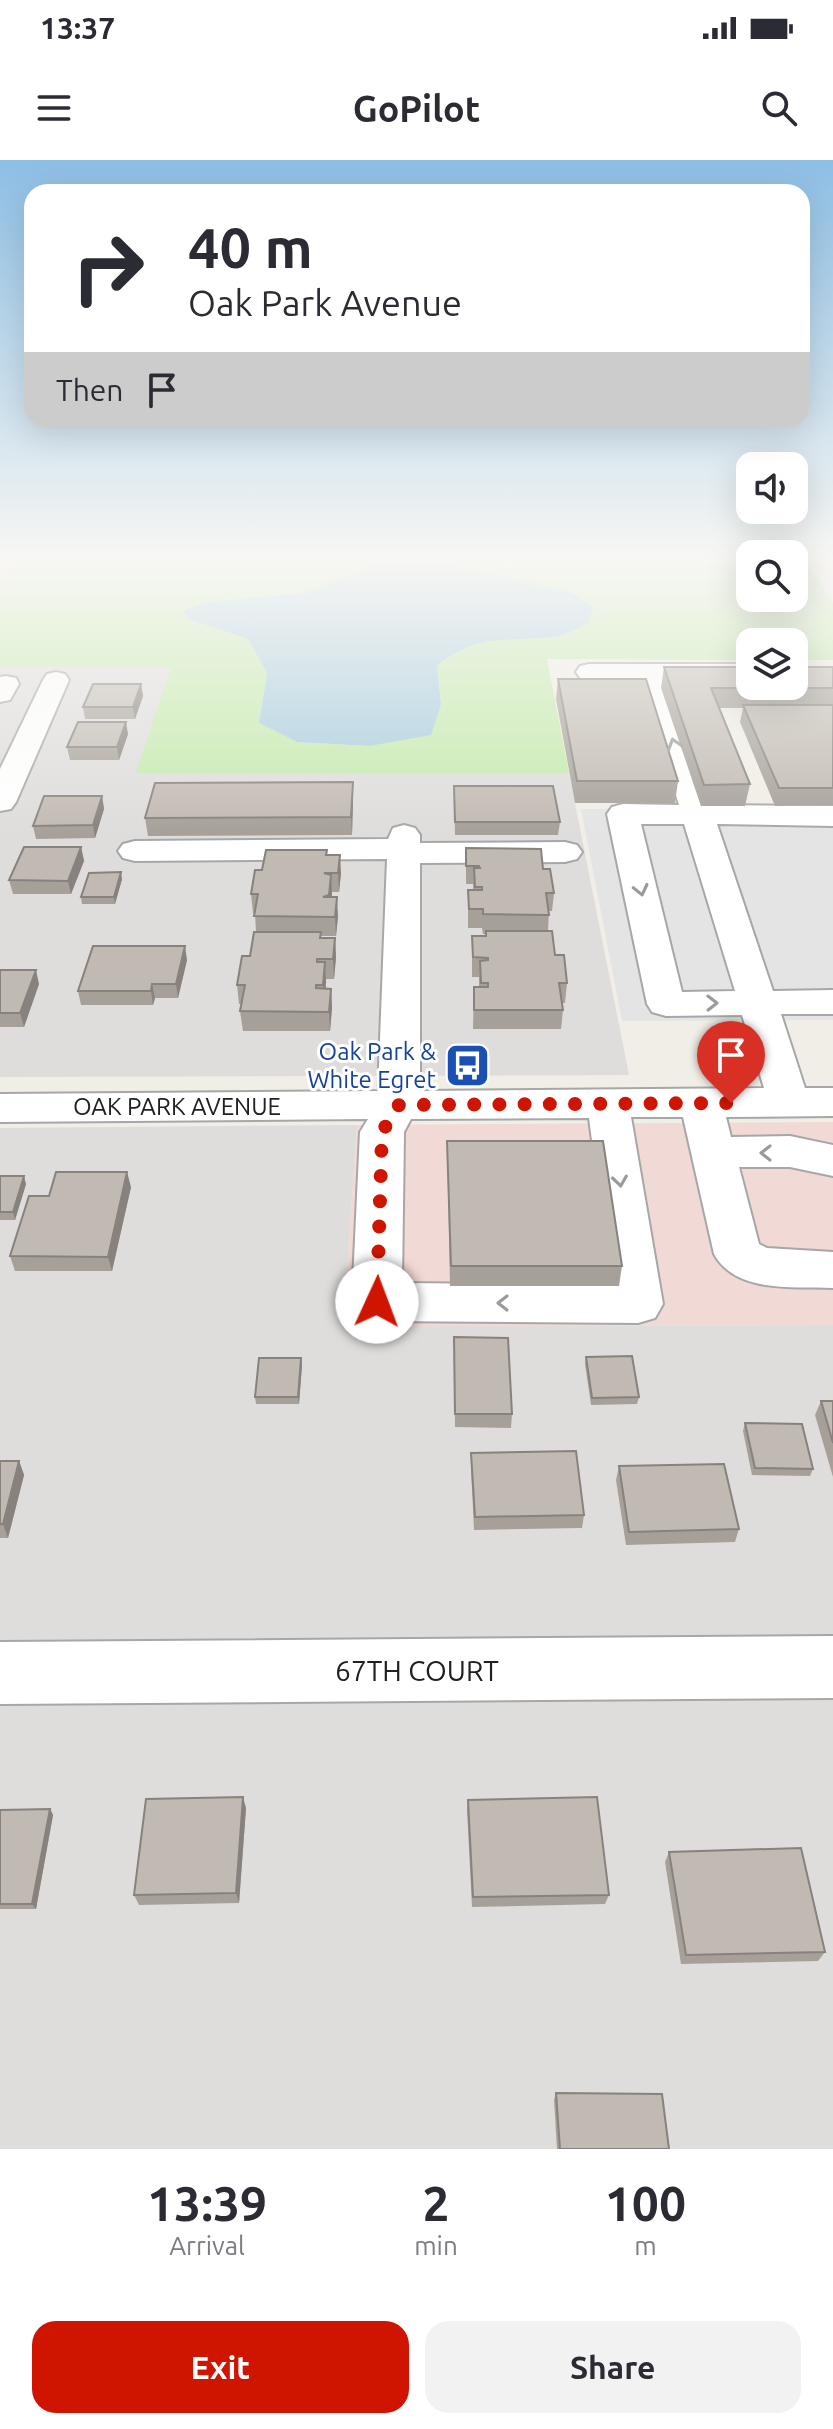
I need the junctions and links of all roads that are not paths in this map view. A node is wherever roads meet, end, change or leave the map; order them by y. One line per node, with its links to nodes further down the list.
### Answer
1 (589, 672): 2 (street)
2 (652, 672): 3 (street); 6 (street, one-way to 2)
3 (736, 672)
4 (56, 680): 5 (street)
5 (0, 802)
6 (696, 815): 7 (street); 12 (street); 12 (street, one-way to 12)
7 (833, 816)
8 (404, 846): 9 (street); 10 (street); 17 (street)
9 (135, 851)
10 (565, 852)
11 (833, 1002): 12 (street)
12 (758, 1003): 13 (street)
13 (789, 1102): 14 (street, OAK PARK AVENUE); 15 (street, OAK PARK AVENUE)
14 (833, 1102)
15 (701, 1103): 16 (street, OAK PARK AVENUE); 19 (street)
16 (608, 1104): 17 (street, OAK PARK AVENUE); 17 (street, one-way to 17)
17 (399, 1105): 18 (street, OAK PARK AVENUE)
18 (0, 1108)
19 (713, 1153): 20 (street, one-way to 19); 21 (street)
20 (826, 1158)
21 (833, 1270)
22 (833, 1667): 23 (street, 67TH COURT)
23 (0, 1673)

